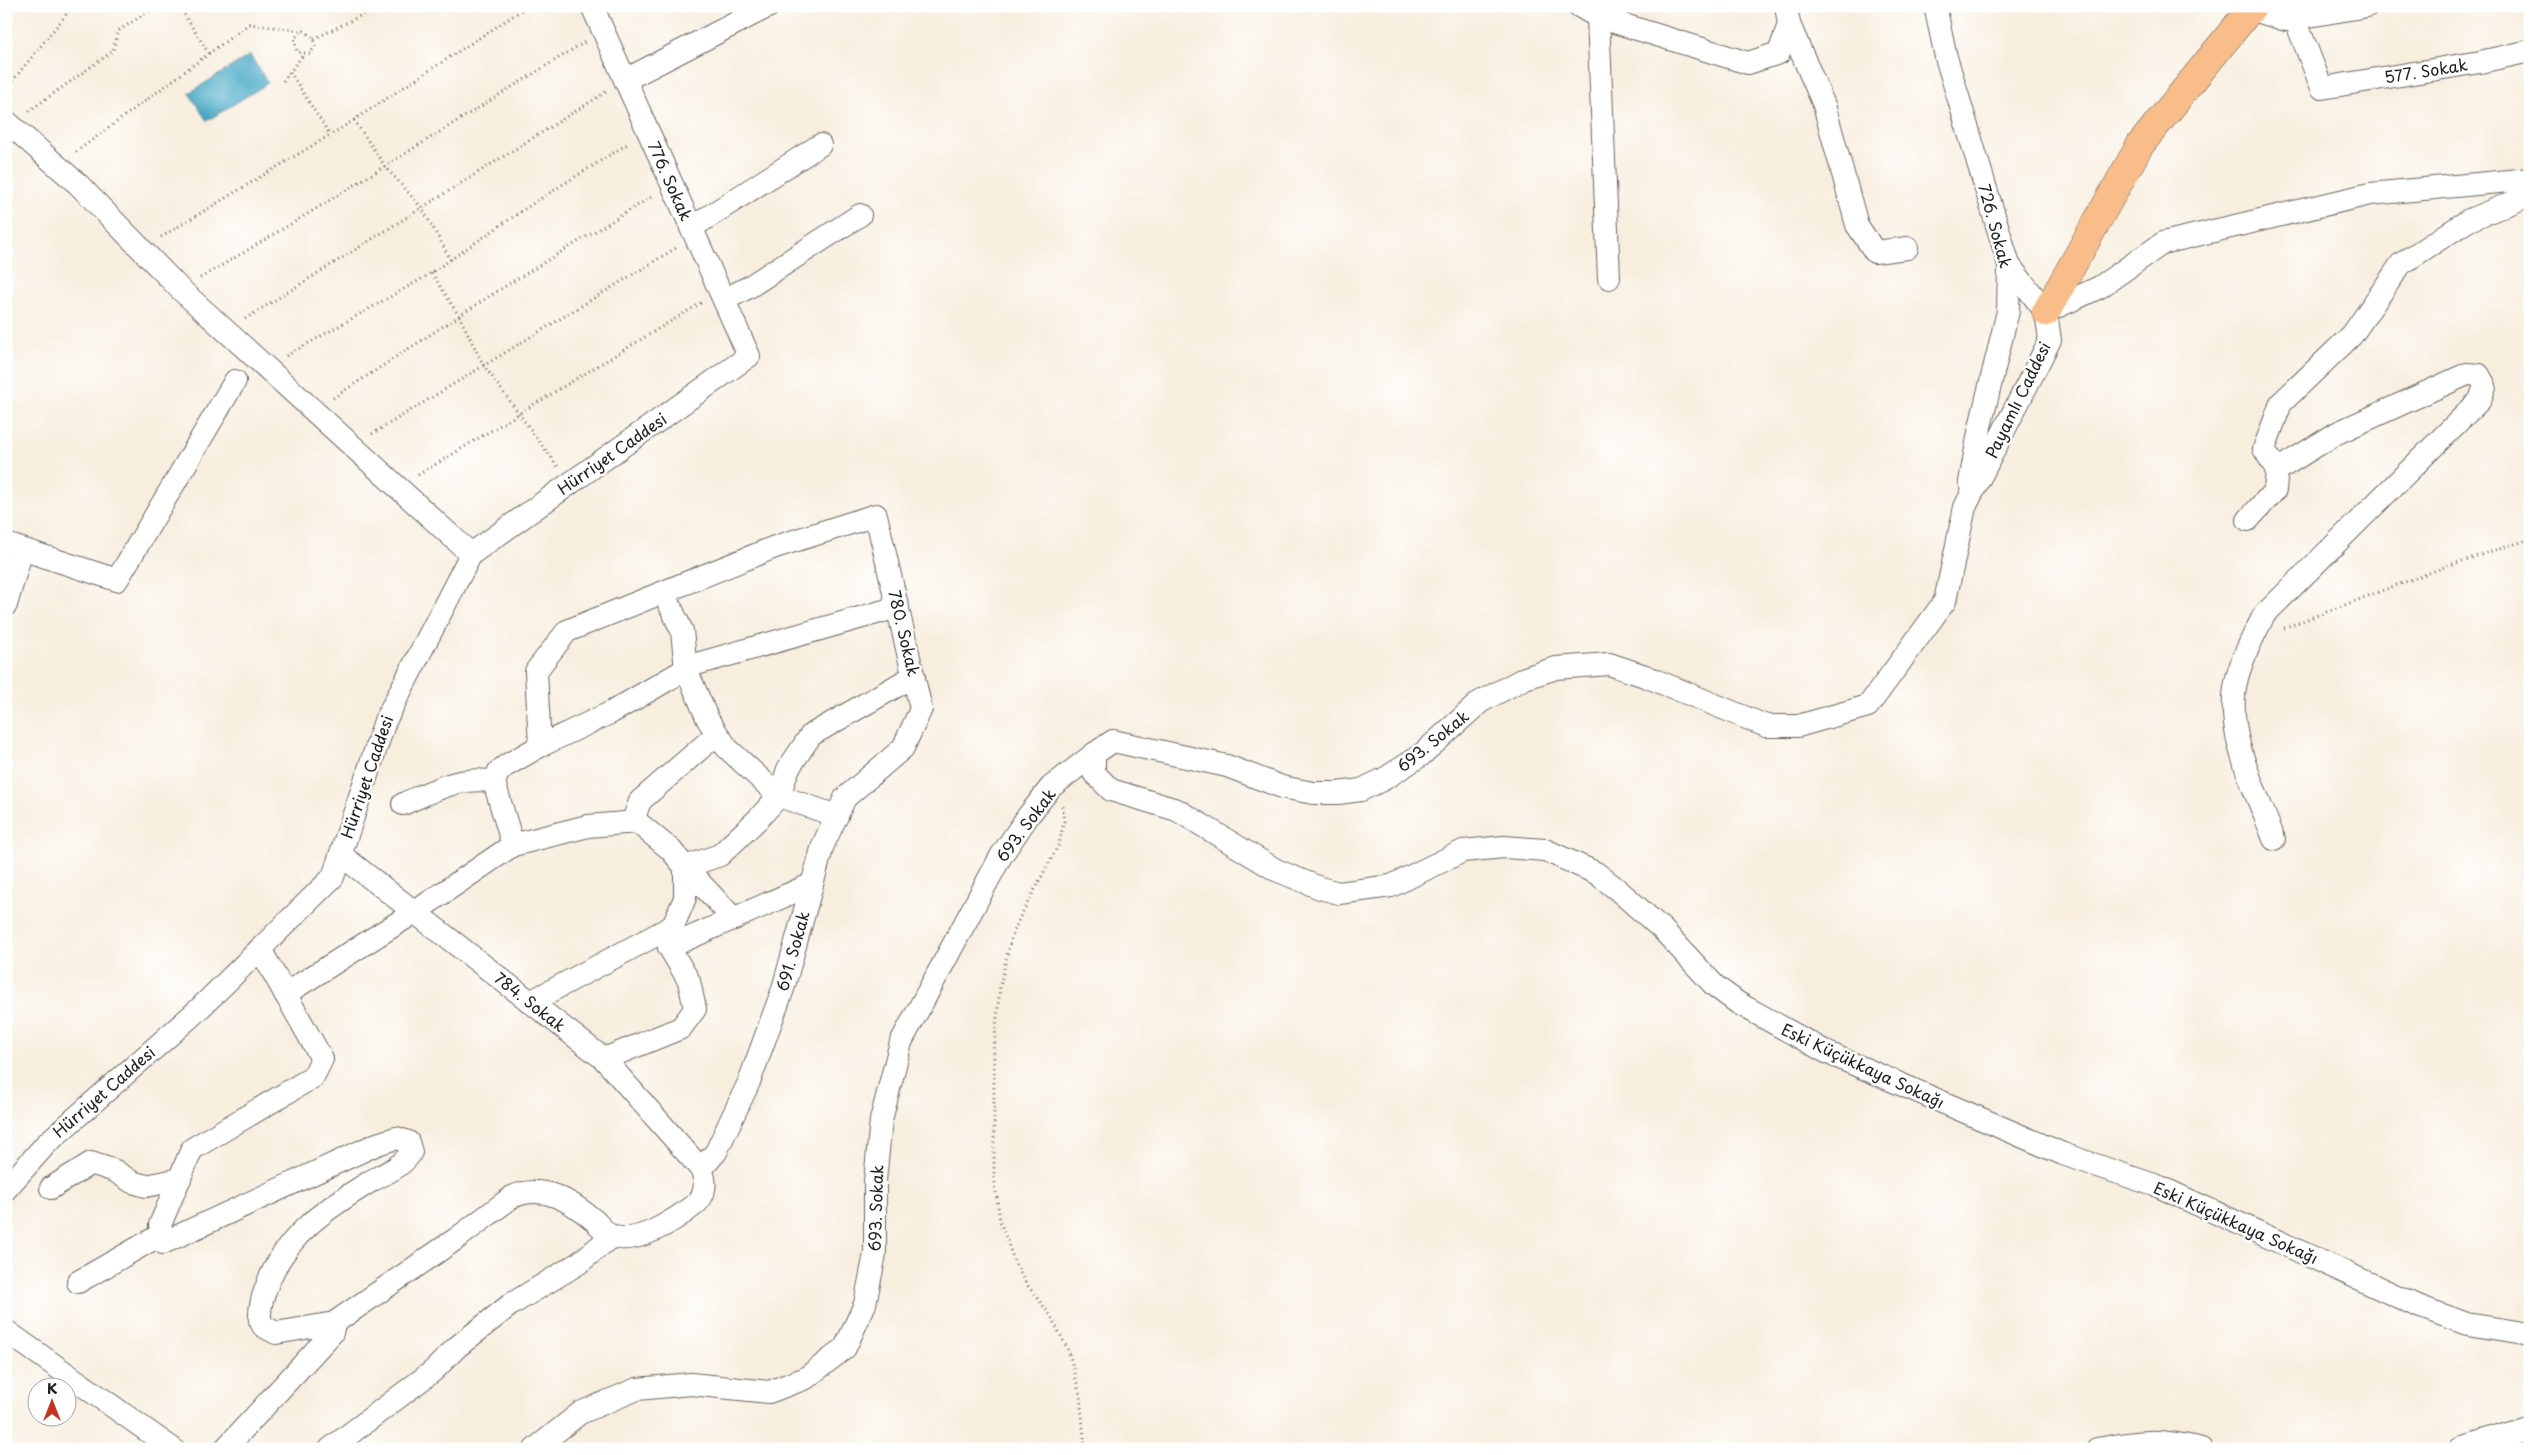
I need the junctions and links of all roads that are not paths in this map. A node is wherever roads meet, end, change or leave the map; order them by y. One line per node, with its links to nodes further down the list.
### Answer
1 (592, 6): 10 (street, 776. Sokak)
2 (769, 6): 10 (street)
3 (1935, 6): 17 (street, 726. Sokak)
4 (2367, 6): 8 (street)
5 (2252, 8): 8 (street); 20 (main road)
6 (1592, 10): 7 (street); 18 (street)
7 (1788, 15): 16 (street)
8 (2295, 19): 9 (street, 577. Sokak)
9 (2530, 51)
10 (625, 80): 15 (street, 776. Sokak)
11 (8, 123): 27 (street)
12 (820, 145): 15 (street)
13 (2528, 179): 20 (street); 23 (street)
14 (860, 215): 19 (street)
15 (693, 232): 19 (street, 776. Sokak)
16 (1907, 248)
17 (2009, 265): 20 (street); 24 (street, 726. Sokak)
18 (1609, 278)
19 (722, 296): 21 (street, 776. Sokak)
20 (2046, 312): 24 (street, Payamlı Caddesi)
21 (749, 356): 27 (street, Hürriyet Caddesi)
22 (235, 381): 26 (street)
23 (2277, 470): 25 (street); 43 (street)
24 (1965, 507): 33 (street, Payamlı Caddesi)
25 (2248, 520)
26 (14, 547): 29 (street)
27 (471, 554): 45 (street, Hürriyet Caddesi)
28 (664, 592): 30 (street, 780. Sokak); 31 (street); 35 (street)
29 (6, 605)
30 (898, 607): 31 (street); 32 (street, 780. Sokak)
31 (686, 669): 34 (street); 35 (street)
32 (914, 676): 36 (street, 780. Sokak); 39 (street)
33 (1868, 706): 37 (street, 693. Sokak)
34 (717, 734): 39 (street); 42 (street)
35 (540, 746): 38 (street)
36 (903, 748): 41 (street, 691. Sokak)
37 (1094, 754): 64 (street, Eski Küçükkaya Sokağı); 69 (street, 693. Sokak)
38 (494, 782): 40 (street); 44 (street)
39 (779, 796): 41 (street); 46 (street)
40 (403, 804)
41 (837, 816): 47 (street, 691. Sokak)
42 (637, 822): 44 (street); 46 (street)
43 (2274, 839)
44 (514, 845): 48 (street)
45 (341, 855): 48 (street, 784. Sokak); 51 (street, Hürriyet Caddesi)
46 (685, 867): 49 (street); 50 (street)
47 (812, 884): 49 (street); 55 (street, 691. Sokak)
48 (415, 912): 52 (street); 53 (street, 784. Sokak)
49 (734, 919): 50 (street)
50 (671, 936): 53 (street); 54 (street)
51 (260, 949): 52 (street); 58 (street, Hürriyet Caddesi)
52 (285, 994): 56 (street)
53 (530, 1002): 54 (street, 784. Sokak)
54 (604, 1059): 55 (street, 784. Sokak)
55 (700, 1169): 60 (street)
56 (180, 1179): 57 (street); 59 (street)
57 (51, 1188)
58 (6, 1189)
59 (162, 1234): 61 (street); 62 (street)
60 (612, 1236): 62 (street); 68 (street)
61 (78, 1282)
62 (334, 1323): 67 (street)
63 (6, 1330): 66 (street)
64 (2530, 1334)
65 (2530, 1427): 72 (street)
66 (173, 1449)
67 (225, 1449)
68 (330, 1449)
69 (535, 1449)
70 (2097, 1449): 71 (street)
71 (2201, 1449)
72 (2461, 1449)

